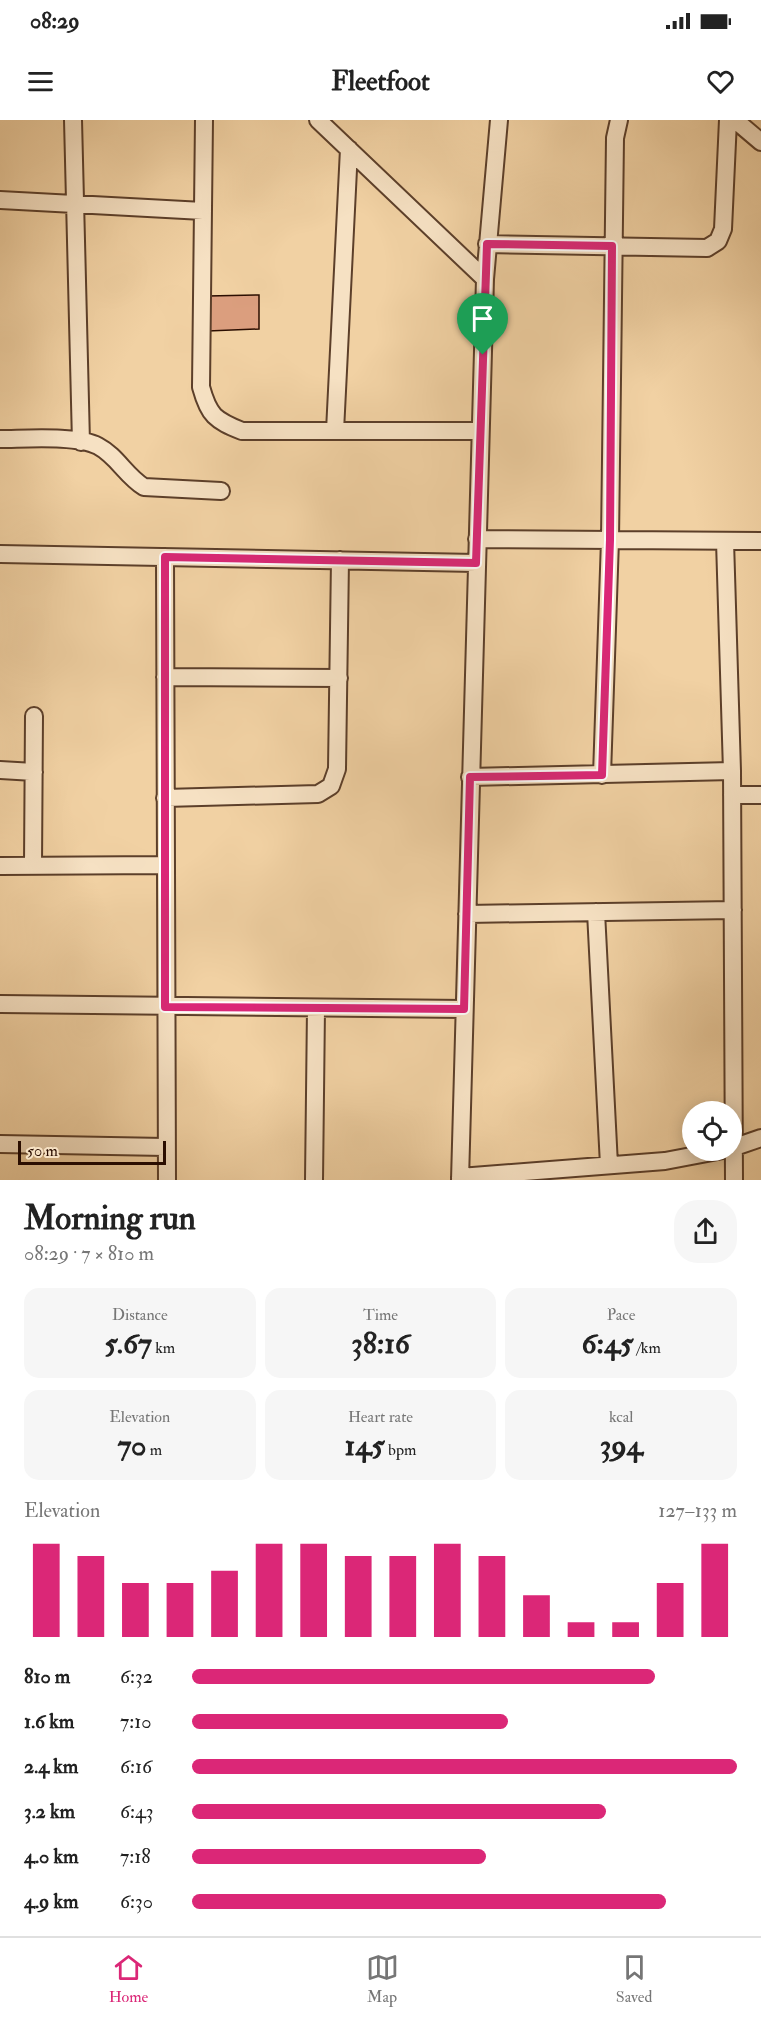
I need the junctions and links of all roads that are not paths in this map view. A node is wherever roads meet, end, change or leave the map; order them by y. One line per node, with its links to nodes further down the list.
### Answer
1 (73, 120): 11 (street)
2 (204, 120): 12 (street)
3 (318, 120): 9 (street)
4 (499, 120): 13 (street)
5 (619, 120): 14 (street)
6 (728, 120): 14 (street)
7 (735, 120): 8 (street)
8 (761, 142)
9 (349, 149): 15 (street); 16 (street)
10 (0, 200): 11 (street)
11 (77, 204): 12 (street); 19 (street)
12 (203, 212): 16 (street)
13 (487, 244): 14 (street); 15 (street)
14 (612, 246): 22 (street)
15 (485, 279): 17 (street)
16 (335, 431): 17 (street)
17 (480, 431): 21 (street)
18 (0, 439): 19 (street)
19 (81, 442): 20 (street)
20 (221, 490)
21 (477, 539): 22 (street); 28 (street)
22 (610, 540): 23 (street); 35 (street)
23 (724, 540): 24 (street); 33 (street)
24 (761, 541)
25 (0, 554): 26 (street)
26 (165, 557): 27 (street); 29 (street)
27 (340, 560): 28 (street); 30 (street)
28 (476, 563): 36 (street)
29 (165, 677): 30 (street); 39 (street)
30 (339, 678): 39 (street)
31 (34, 716): 34 (street)
32 (0, 770): 34 (street)
33 (732, 771): 35 (street); 37 (street)
34 (34, 772): 42 (street)
35 (602, 775): 36 (street)
36 (470, 777): 45 (street)
37 (732, 795): 38 (street); 43 (street)
38 (761, 795)
39 (165, 798): 40 (street)
40 (165, 865): 42 (street); 47 (street)
41 (0, 866): 42 (street)
42 (33, 866)
43 (733, 910): 44 (street); 50 (street)
44 (596, 912): 45 (street); 57 (street)
45 (467, 914): 49 (street)
46 (0, 1004): 47 (street)
47 (165, 1007): 48 (street); 54 (street)
48 (316, 1008): 49 (street); 60 (street)
49 (464, 1009): 58 (street)
50 (730, 1101)
51 (761, 1138): 53 (street)
52 (0, 1144): 54 (street)
53 (742, 1145)
54 (165, 1148): 59 (street)
55 (682, 1158): 57 (street)
56 (731, 1161): 61 (street)
57 (609, 1166): 58 (street)
58 (460, 1179)
59 (167, 1180)
60 (314, 1180)
61 (734, 1180)

